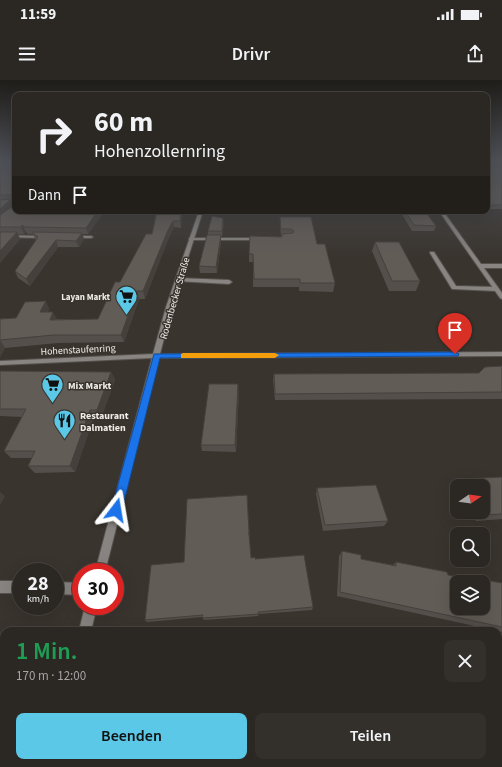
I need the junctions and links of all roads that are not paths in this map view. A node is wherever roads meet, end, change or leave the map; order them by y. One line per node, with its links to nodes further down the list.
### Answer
1 (199, 214): 7 (street, Rodenbecker Straße)
2 (443, 214): 10 (street)
3 (0, 236): 4 (street)
4 (46, 237)
5 (68, 237): 6 (street)
6 (91, 237)
7 (192, 239): 8 (street); 12 (street, Rodenbecker Straße)
8 (267, 239)
9 (432, 253): 14 (street)
10 (480, 266): 11 (street); 14 (street)
11 (502, 266)
12 (178, 280): 13 (street); 17 (street, Rodenbecker Straße)
13 (229, 282)
14 (496, 288): 15 (street)
15 (502, 297)
16 (502, 354): 17 (street, Hohenstaufenring)
17 (157, 356): 18 (street, Hohenstaufenring); 19 (street, Rodenbecker Straße)
18 (0, 363)
19 (102, 563)
20 (0, 587): 21 (street)
21 (12, 587)
22 (89, 615): 23 (street)
23 (86, 627)

